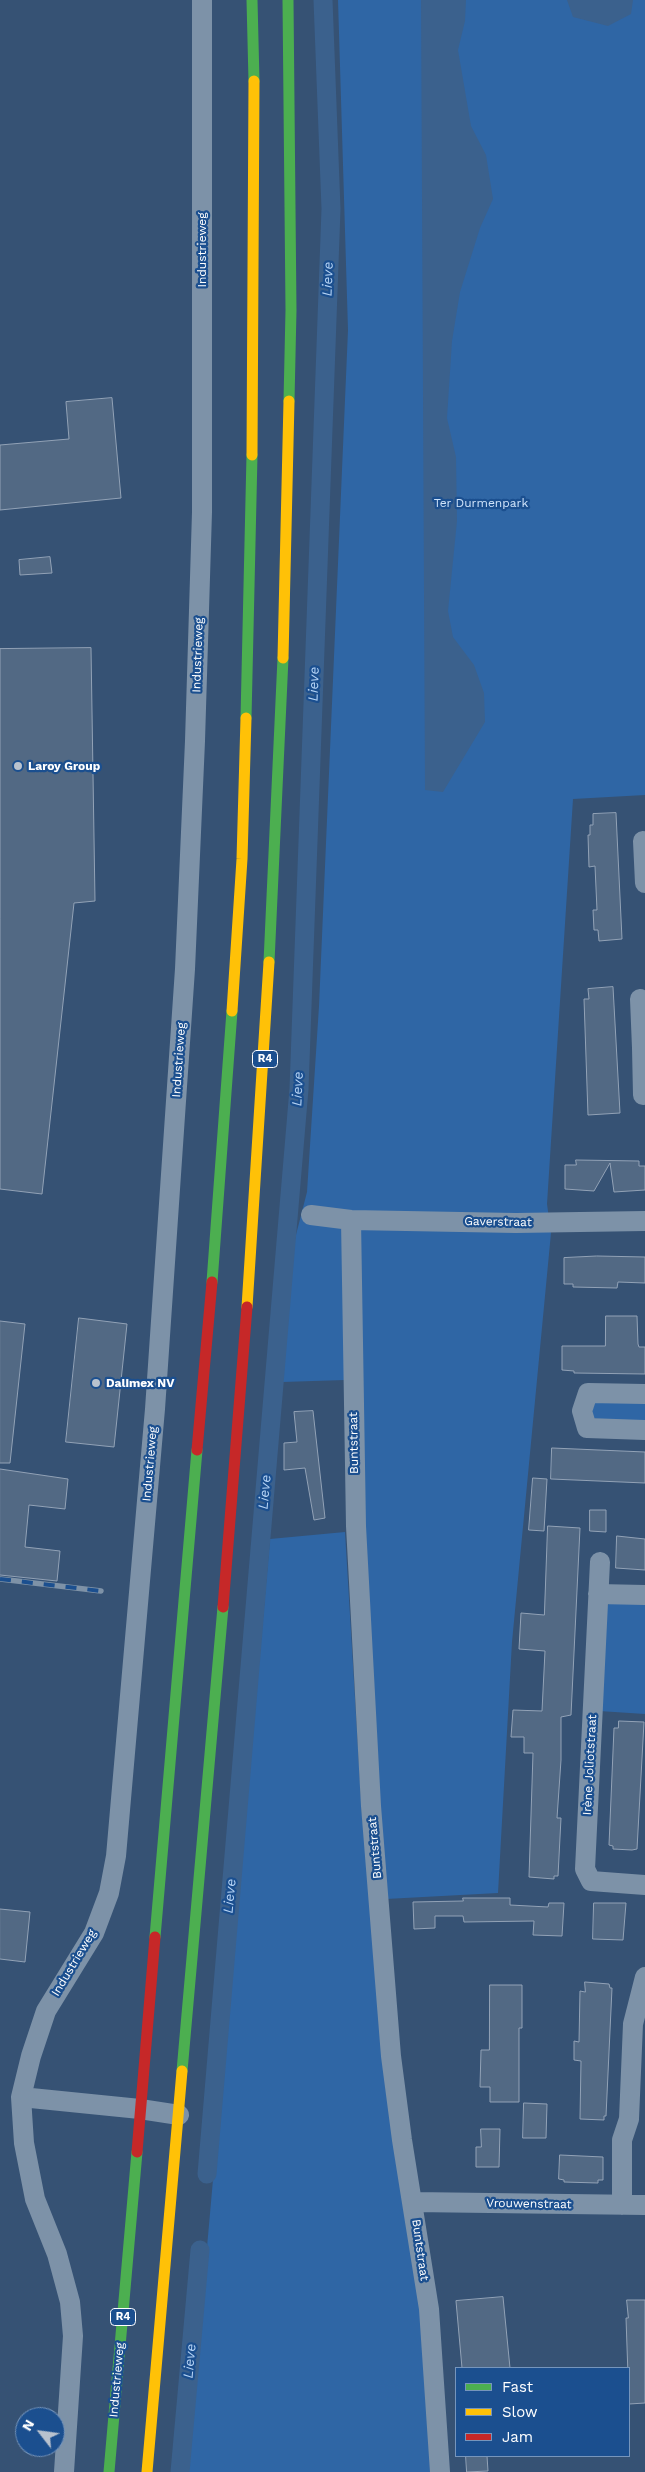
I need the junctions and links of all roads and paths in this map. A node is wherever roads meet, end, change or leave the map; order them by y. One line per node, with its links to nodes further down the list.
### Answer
1 (202, 0): 19 (street, Industrieweg)
2 (252, 0): 20 (highway, Industrieweg / R4)
3 (288, 0): 21 (highway, R4)
4 (642, 841): 5 (street)
5 (645, 883)
6 (640, 999): 7 (street)
7 (644, 1048): 8 (street)
8 (643, 1095)
9 (311, 1216): 10 (street, Gaverstraat)
10 (351, 1220): 11 (street, Gaverstraat); 22 (street, Buntstraat)
11 (645, 1222)
12 (645, 1394): 13 (street)
13 (645, 1430)
14 (600, 1562): 15 (street, Irène Joliotstraat)
15 (598, 1594): 16 (street); 17 (street, Irène Joliotstraat)
16 (645, 1595)
17 (645, 1885)
18 (645, 1977): 23 (street)
19 (21, 2097): 20 (street); 25 (street, Industrieweg)
20 (140, 2109): 21 (street); 26 (highway, Industrieweg / R4)
21 (178, 2115): 27 (highway, R4)
22 (413, 2202): 23 (street, Vrouwenstraat); 28 (street, Buntstraat)
23 (622, 2205): 24 (street, Vrouwenstraat)
24 (645, 2205)
25 (64, 2472)
26 (109, 2472)
27 (147, 2472)
28 (440, 2472)

